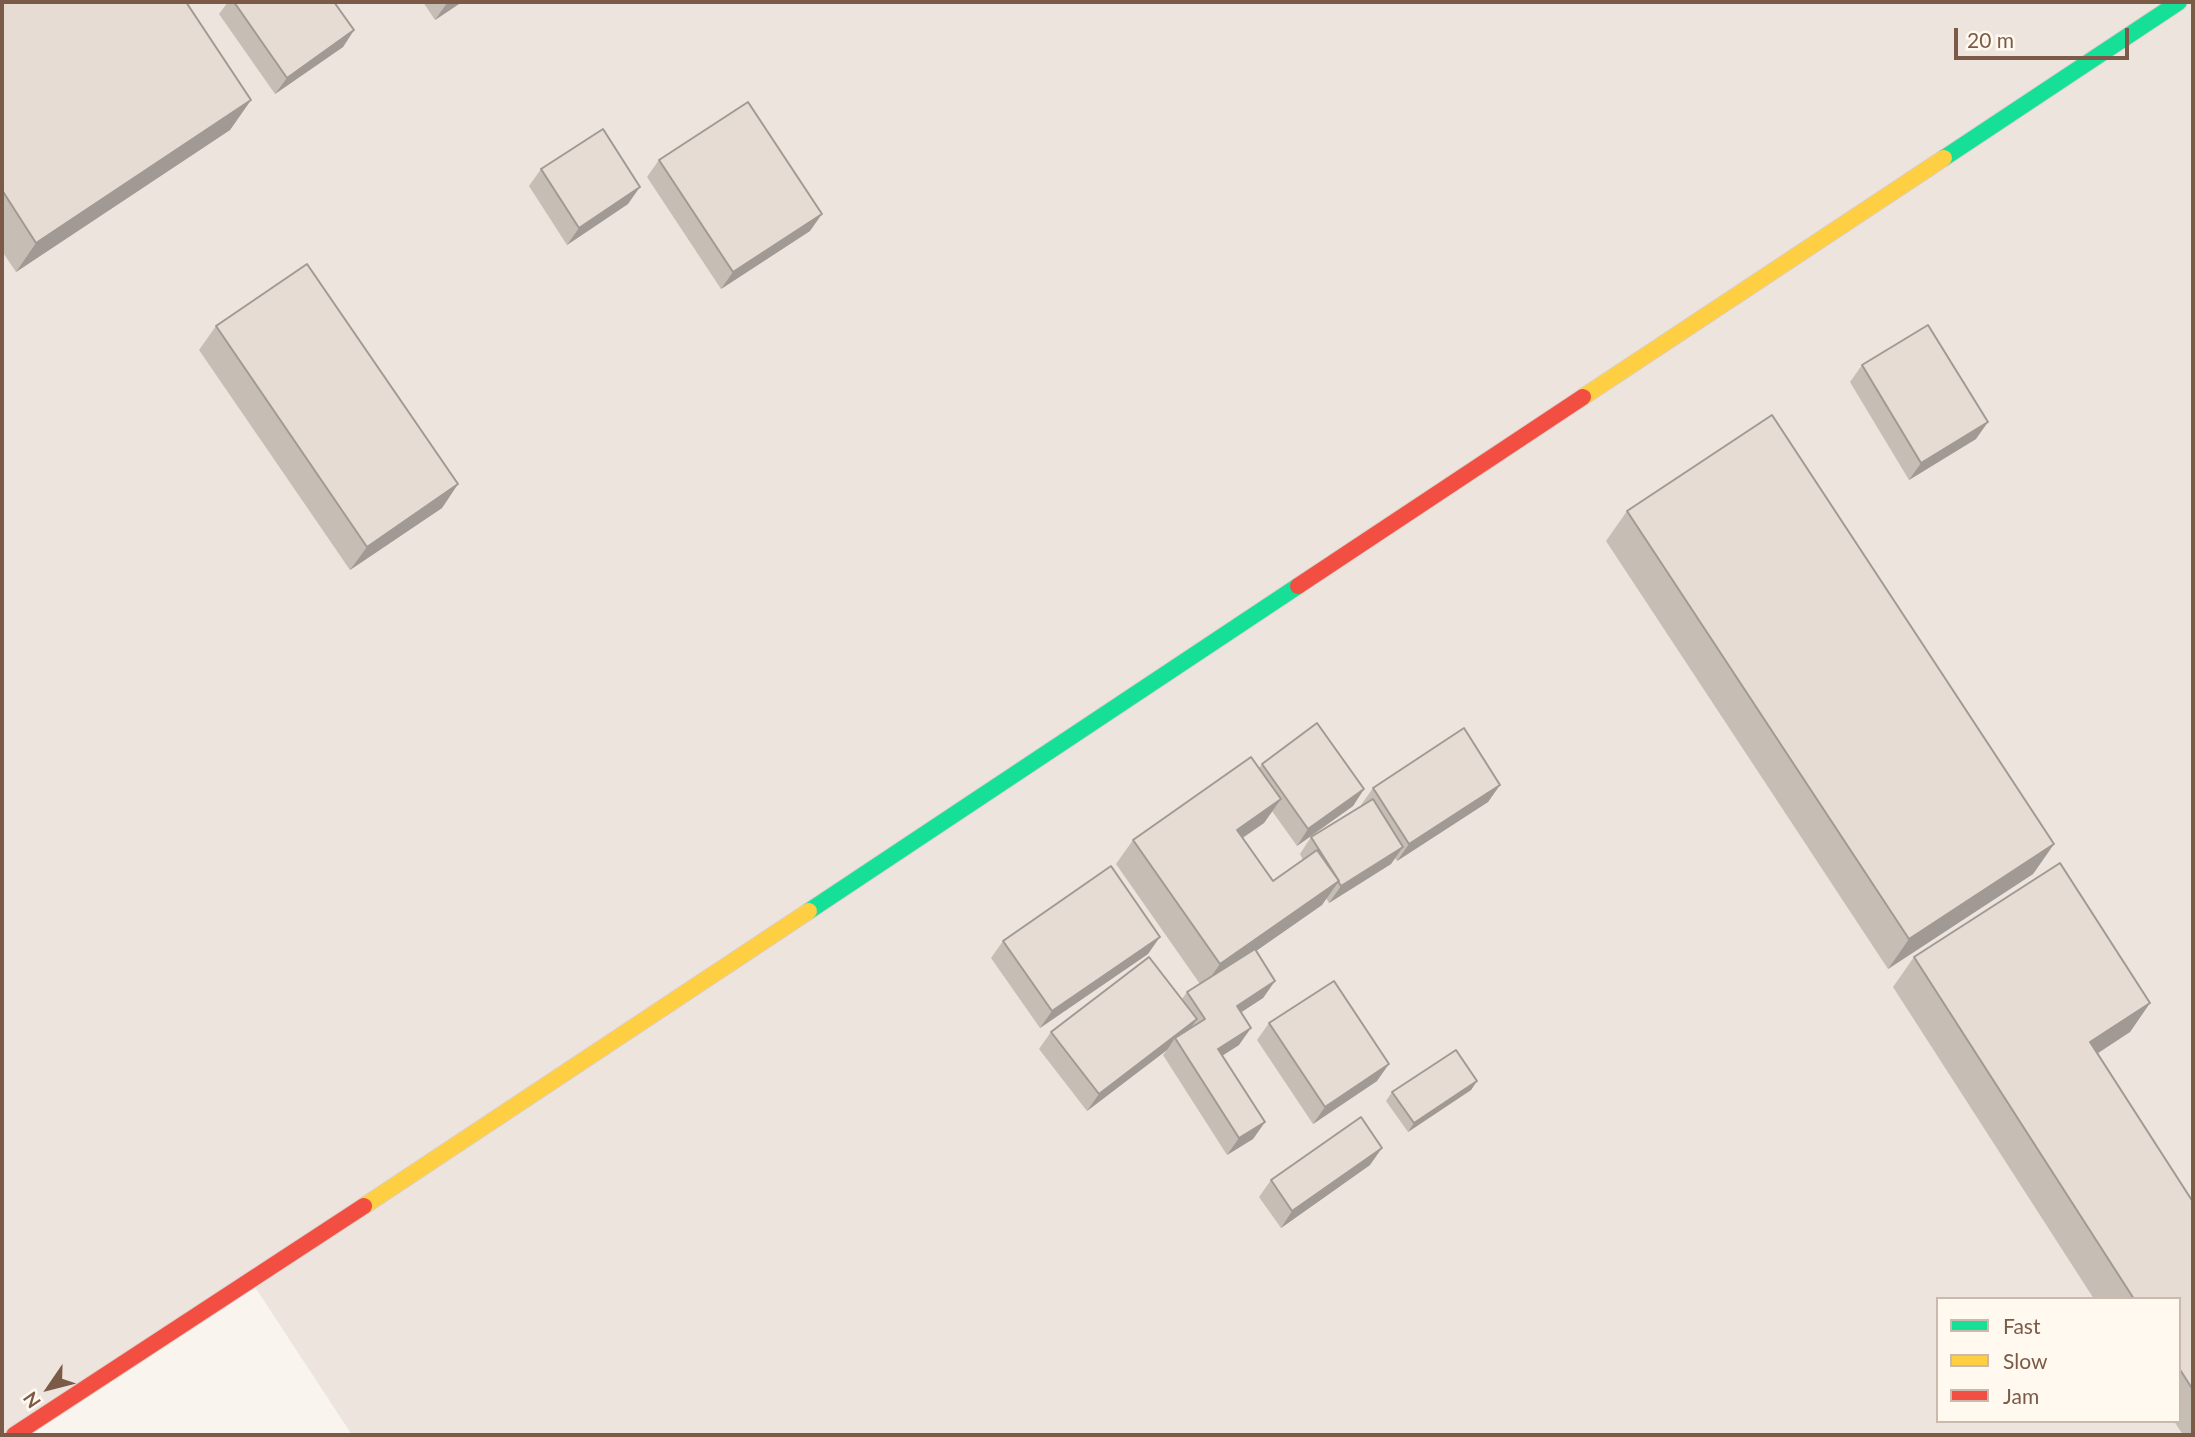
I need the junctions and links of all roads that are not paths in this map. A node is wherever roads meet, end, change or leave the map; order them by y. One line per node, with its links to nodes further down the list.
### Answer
1 (2179, 2): 2 (highway)
2 (14, 1435)

